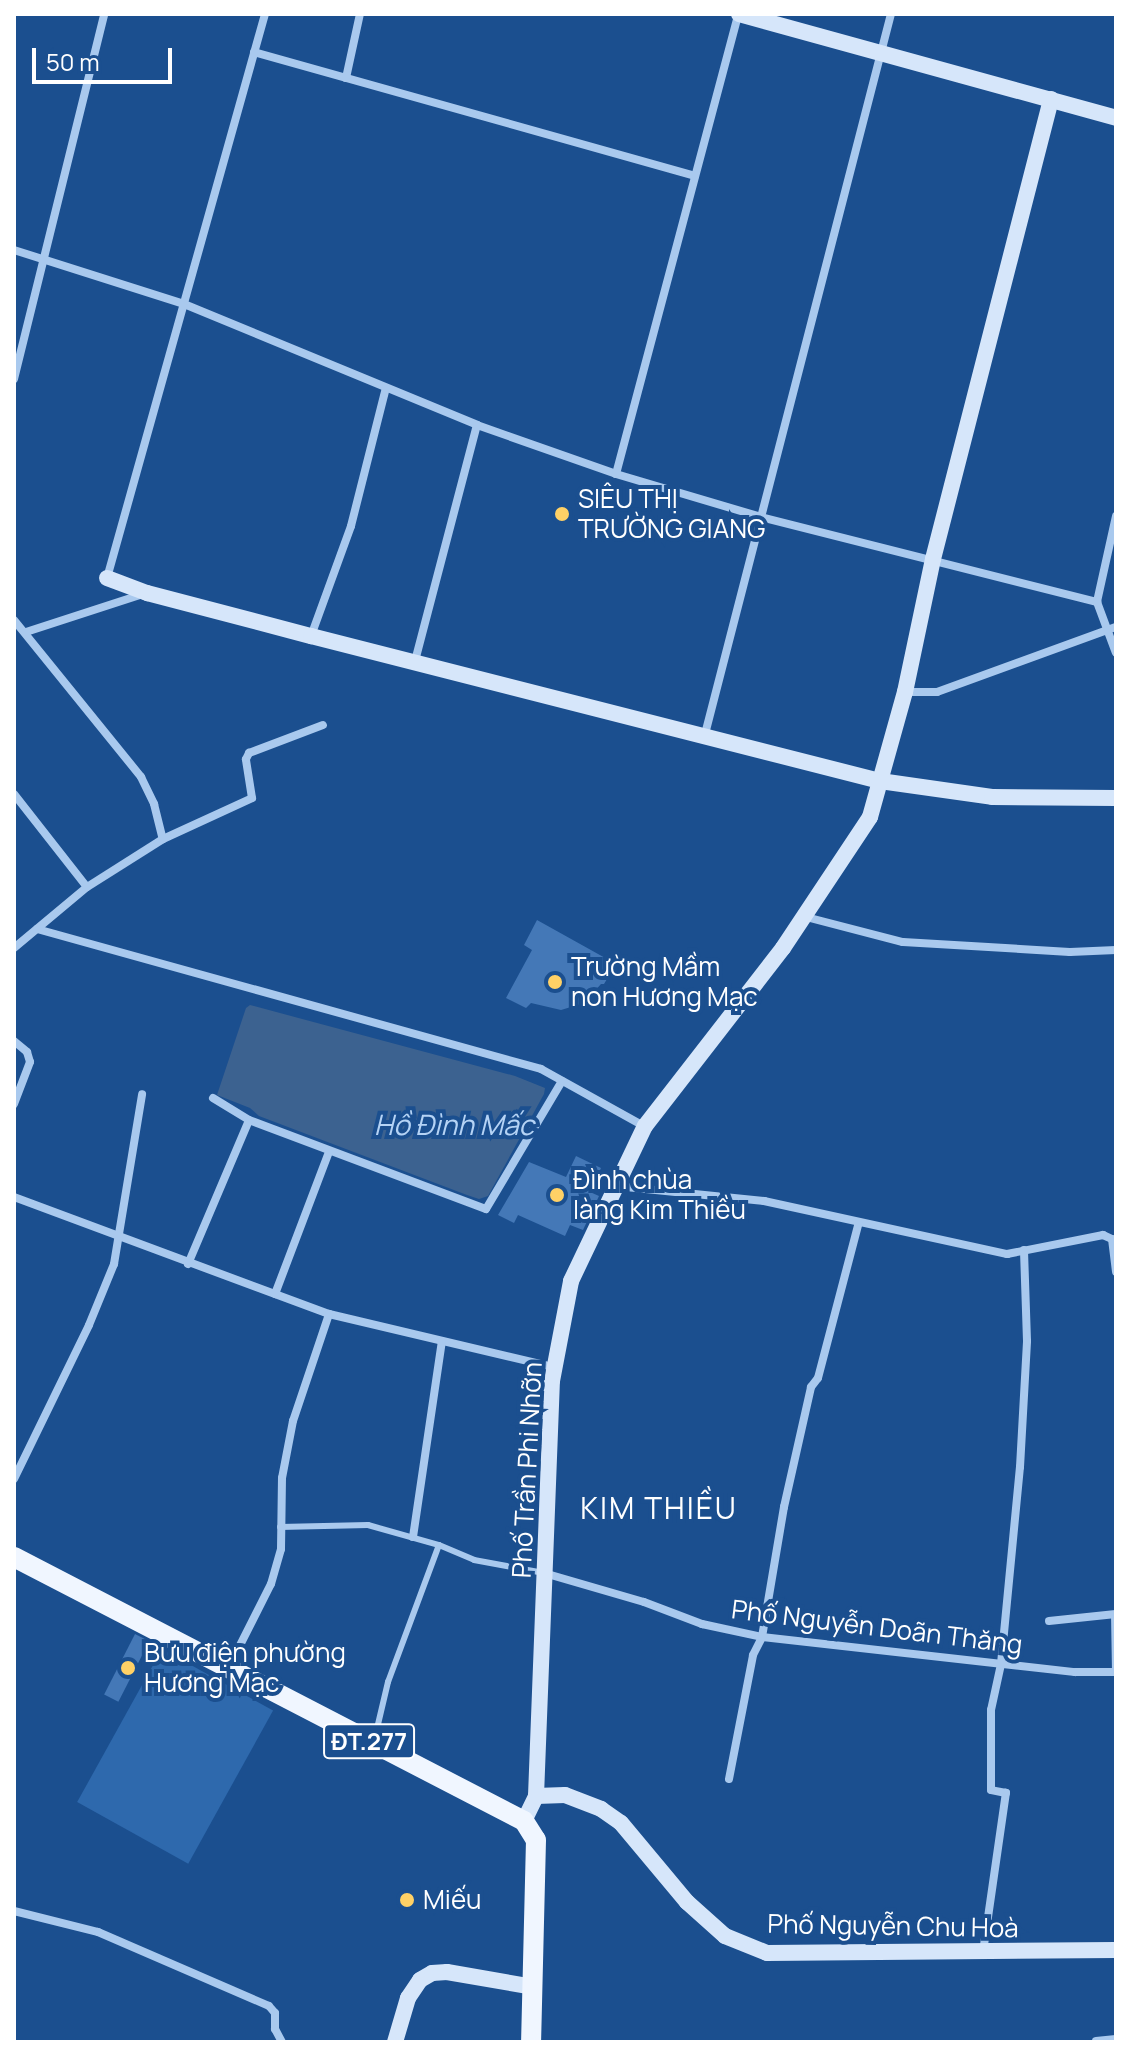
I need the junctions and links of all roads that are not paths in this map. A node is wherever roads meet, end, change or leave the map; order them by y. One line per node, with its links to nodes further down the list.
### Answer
1 (104, 14): 13 (street)
2 (265, 14): 6 (street)
3 (360, 14): 8 (street)
4 (739, 14): 7 (street); 11 (street)
5 (891, 14): 7 (street)
6 (254, 52): 8 (street); 14 (street)
7 (881, 53): 9 (street); 20 (street)
8 (346, 78): 11 (street)
9 (1051, 99): 10 (street); 22 (street, Phố Trần Phi Nhỡn)
10 (1116, 118)
11 (695, 176): 18 (street)
12 (14, 250): 13 (street)
13 (43, 259): 14 (street); 15 (street)
14 (184, 304): 16 (street); 23 (street)
15 (14, 379)
16 (386, 388): 17 (street); 29 (street)
17 (477, 425): 18 (street); 31 (street)
18 (616, 474): 20 (street)
19 (1116, 516): 21 (street)
20 (761, 517): 22 (street); 34 (street)
21 (1112, 548): 25 (street)
22 (933, 559): 25 (street); 32 (street, Phố Trần Phi Nhỡn)
23 (107, 578): 24 (street)
24 (147, 593): 28 (street); 29 (street)
25 (1097, 602): 27 (street)
26 (14, 620): 28 (street)
27 (1112, 629): 30 (street); 32 (street)
28 (26, 632): 38 (street)
29 (311, 636): 31 (street)
30 (1116, 653)
31 (415, 661): 34 (street)
32 (905, 692): 35 (street, Phố Trần Phi Nhỡn)
33 (323, 725): 38 (street)
34 (704, 738): 35 (street)
35 (880, 781): 37 (street); 40 (street, Phố Trần Phi Nhỡn)
36 (14, 794): 39 (street)
37 (1116, 798)
38 (163, 839): 39 (street)
39 (87, 887): 41 (street)
40 (806, 917): 43 (street); 50 (street, Phố Trần Phi Nhỡn)
41 (37, 929): 42 (street); 45 (street)
42 (14, 948)
43 (1116, 950)
44 (14, 1041): 48 (street)
45 (562, 1081): 50 (street); 51 (street)
46 (142, 1094): 55 (street)
47 (213, 1098): 49 (street)
48 (14, 1104)
49 (249, 1120): 51 (street); 57 (street)
50 (645, 1126): 52 (street, Phố Trần Phi Nhỡn)
51 (329, 1152): 59 (street)
52 (616, 1186): 54 (street); 62 (street, Phố Trần Phi Nhỡn)
53 (14, 1197): 55 (street)
54 (859, 1222): 56 (street); 71 (street)
55 (118, 1235): 57 (street); 63 (street)
56 (1024, 1250): 58 (street); 72 (street)
57 (188, 1264): 59 (street)
58 (1116, 1272)
59 (275, 1294): 60 (street)
60 (329, 1314): 61 (street); 64 (street)
61 (442, 1341): 62 (street); 65 (street)
62 (555, 1368): 68 (street, Phố Trần Phi Nhỡn)
63 (14, 1479)
64 (280, 1527): 65 (lane); 73 (street)
65 (413, 1537): 66 (lane)
66 (439, 1545): 68 (lane); 75 (lane)
67 (14, 1557): 73 (main road, ĐT.277)
68 (544, 1573): 71 (street, Phố Nguyễn Doãn Thăng); 77 (street, Phố Trần Phi Nhỡn)
69 (1115, 1614): 70 (street); 74 (lane)
70 (1049, 1621)
71 (762, 1637): 72 (street, Phố Nguyễn Doãn Thăng); 76 (street)
72 (1001, 1664): 74 (street, Phố Nguyễn Doãn Thăng); 81 (street)
73 (228, 1668): 75 (main road, ĐT.277)
74 (1115, 1672)
75 (373, 1743): 78 (main road, ĐT.277)
76 (729, 1779)
77 (536, 1796): 78 (street, Phố Trần Phi Nhỡn); 81 (street, Phố Nguyễn Chu Hoà)
78 (524, 1821): 82 (main road)
79 (14, 1911): 85 (street)
80 (1116, 1950): 81 (street, Phố Nguyễn Chu Hoà)
81 (983, 1952)
82 (533, 1987): 86 (street); 87 (main road)
83 (1116, 2039): 84 (street)
84 (1096, 2041)
85 (282, 2042)
86 (395, 2042)
87 (531, 2042)

